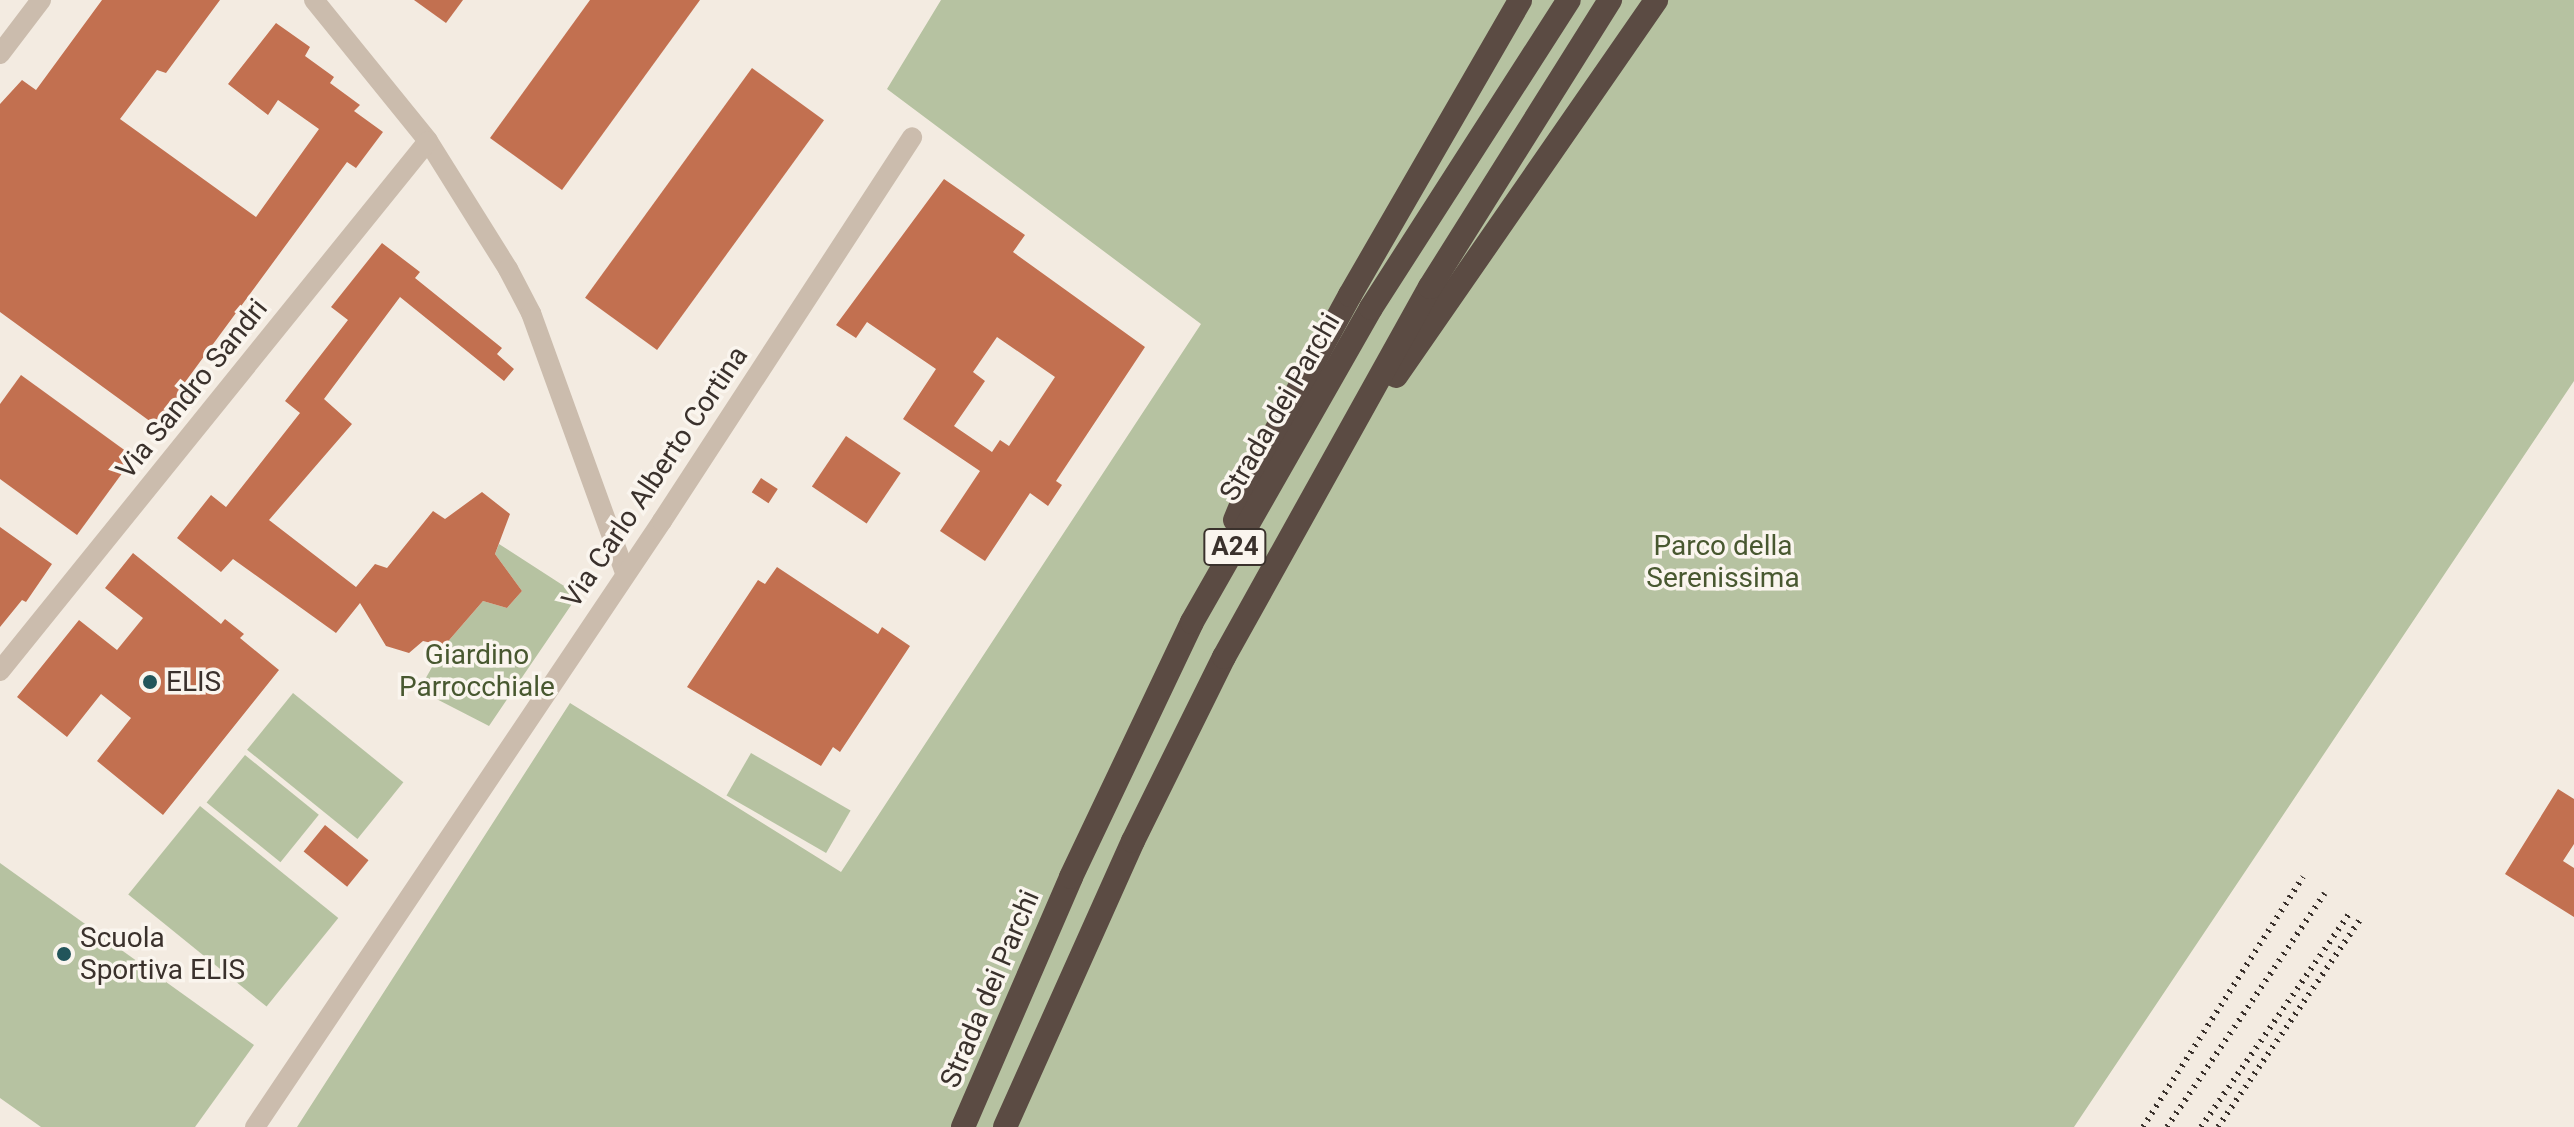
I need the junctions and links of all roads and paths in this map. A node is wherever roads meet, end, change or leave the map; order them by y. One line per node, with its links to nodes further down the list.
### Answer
1 (41, 0): 7 (street)
2 (314, 0): 9 (street)
3 (1520, 0): 12 (highway)
4 (1569, 0): 12 (highway, Strada dei Parchi / A24)
5 (1610, 0): 10 (highway, A24)
6 (1656, 0): 10 (highway)
7 (0, 54)
8 (912, 137): 11 (street, Via Carlo Alberto Cortina)
9 (428, 141): 11 (street); 13 (street, Via Sandro Sandri)
10 (1319, 487): 16 (highway, A24)
11 (625, 573): 14 (street, Via Carlo Alberto Cortina)
12 (1192, 622): 15 (highway, Strada dei Parchi / A24)
13 (0, 671)
14 (255, 1127)
15 (963, 1127)
16 (1005, 1127)

